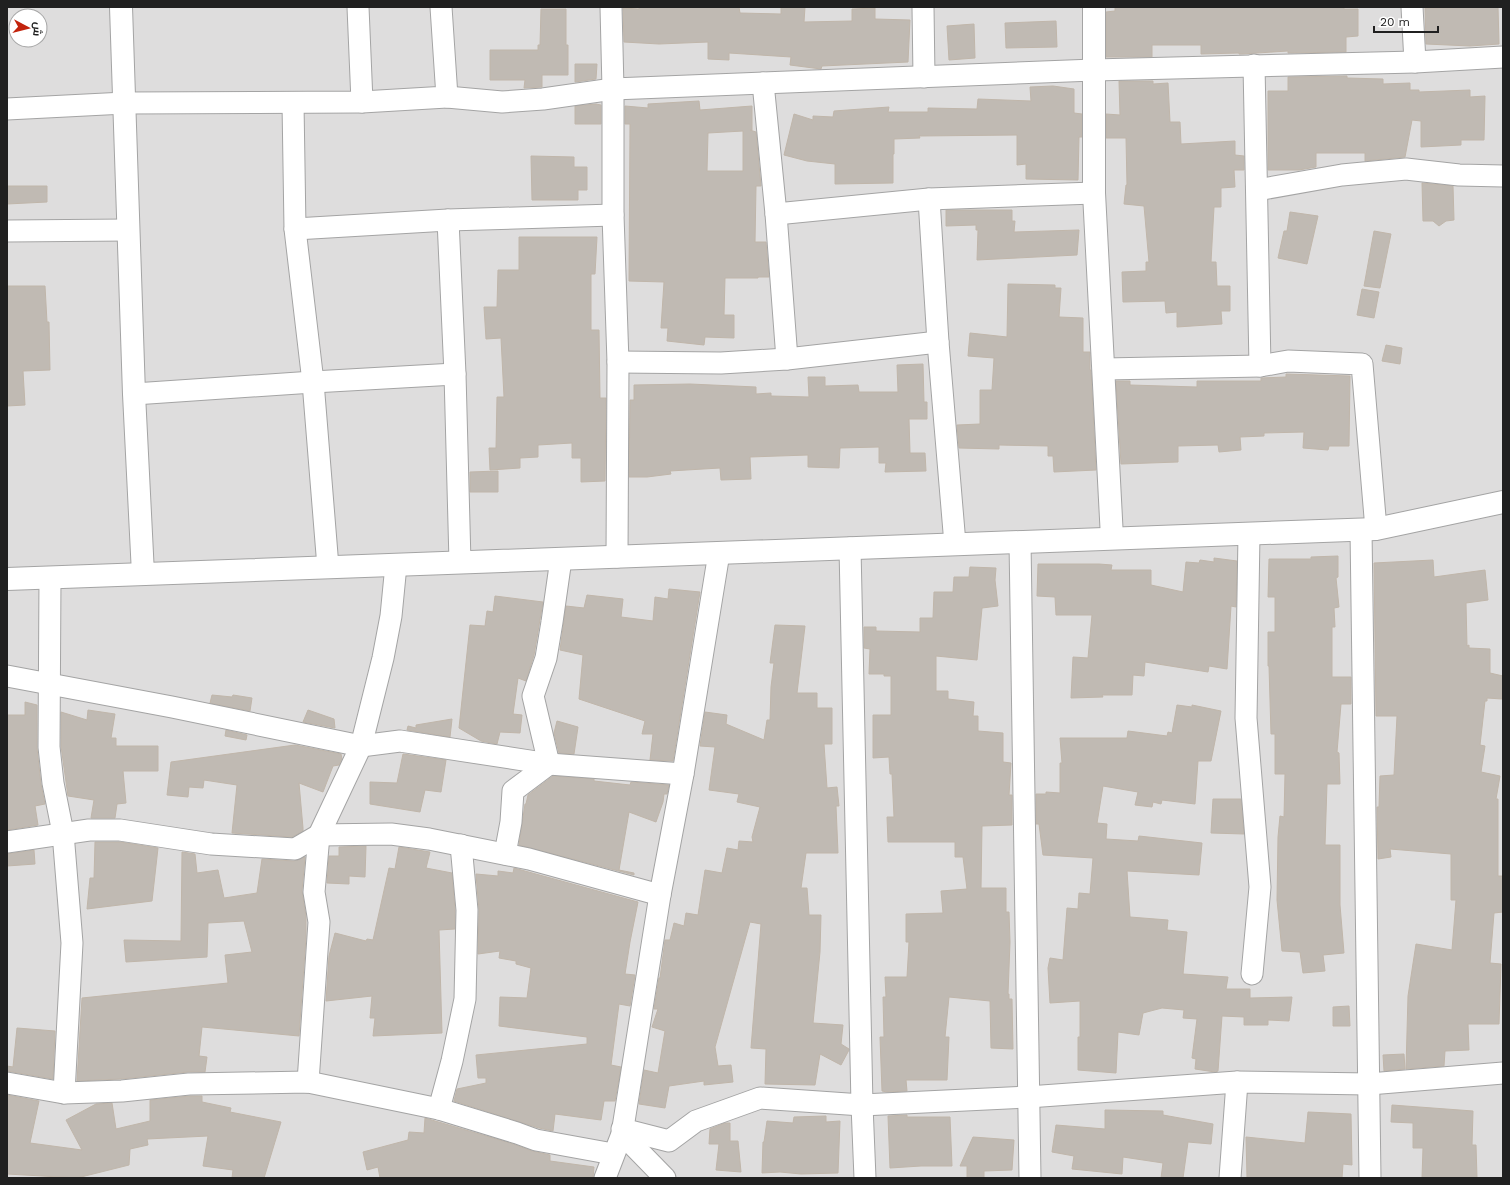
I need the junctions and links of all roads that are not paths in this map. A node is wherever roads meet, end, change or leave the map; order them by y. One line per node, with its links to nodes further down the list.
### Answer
1 (121, 7): 17 (street)
2 (358, 7): 16 (street)
3 (441, 7): 15 (street)
4 (611, 7): 14 (street)
5 (923, 7): 12 (street)
6 (1094, 7): 11 (street)
7 (1412, 7): 9 (street)
8 (1503, 57): 9 (street)
9 (1415, 62): 10 (street)
10 (1254, 66): 11 (street); 21 (street)
11 (1094, 70): 12 (street); 22 (street)
12 (924, 77): 13 (street)
13 (764, 83): 14 (street); 24 (street)
14 (613, 89): 15 (street); 25 (street)
15 (447, 97): 16 (street)
16 (362, 102): 18 (street)
17 (125, 103): 18 (street); 19 (street); 28 (street)
18 (294, 103): 27 (street)
19 (7, 109)
20 (1503, 176): 21 (street)
21 (1257, 190): 33 (street)
22 (1094, 193): 23 (street); 34 (street)
23 (929, 199): 24 (street); 30 (street)
24 (776, 214): 31 (street)
25 (613, 215): 26 (street); 32 (street)
26 (448, 220): 27 (street); 35 (street)
27 (294, 229): 36 (street)
28 (128, 230): 29 (street); 37 (street)
29 (7, 231)
30 (938, 342): 31 (street); 43 (street)
31 (787, 359): 32 (street)
32 (618, 362): 46 (street)
33 (1260, 366): 34 (street); 39 (street)
34 (1104, 369): 41 (street)
35 (455, 374): 36 (street); 48 (street)
36 (313, 382): 37 (street); 50 (street)
37 (134, 394): 51 (street)
38 (1503, 502): 39 (street)
39 (1368, 529): 40 (street); 70 (street)
40 (1250, 534): 41 (street); 65 (street)
41 (1112, 538): 42 (street)
42 (1020, 542): 43 (street); 72 (street)
43 (954, 544): 44 (street)
44 (850, 548): 45 (street); 73 (street)
45 (720, 553): 46 (street); 58 (street)
46 (617, 557): 47 (street)
47 (561, 559): 48 (street); 57 (street)
48 (460, 562): 49 (street)
49 (396, 565): 50 (street); 56 (street)
50 (328, 567): 51 (street)
51 (142, 574): 52 (street)
52 (50, 578): 53 (street); 55 (street)
53 (7, 579)
54 (7, 676): 55 (street)
55 (51, 684): 56 (street); 59 (street)
56 (361, 746): 57 (street); 60 (street)
57 (549, 764): 58 (street); 63 (street)
58 (683, 774): 64 (street)
59 (63, 833): 60 (street); 61 (street); 71 (street)
60 (319, 835): 62 (street); 67 (street)
61 (7, 842)
62 (462, 845): 63 (street); 74 (street)
63 (505, 854): 64 (street)
64 (660, 895): 75 (street)
65 (1252, 974)
66 (1503, 1073): 70 (street)
67 (308, 1082): 71 (street); 74 (street)
68 (1237, 1082): 70 (street); 72 (street); 81 (street)
69 (7, 1083): 71 (street)
70 (1369, 1084): 82 (street)
71 (64, 1093)
72 (1028, 1097): 73 (street); 80 (street)
73 (862, 1104): 75 (street); 79 (street)
74 (439, 1109): 76 (street)
75 (622, 1131): 76 (street); 78 (street)
76 (613, 1154): 77 (street)
77 (605, 1178)
78 (665, 1178)
79 (865, 1178)
80 (1030, 1178)
81 (1230, 1178)
82 (1370, 1178)

